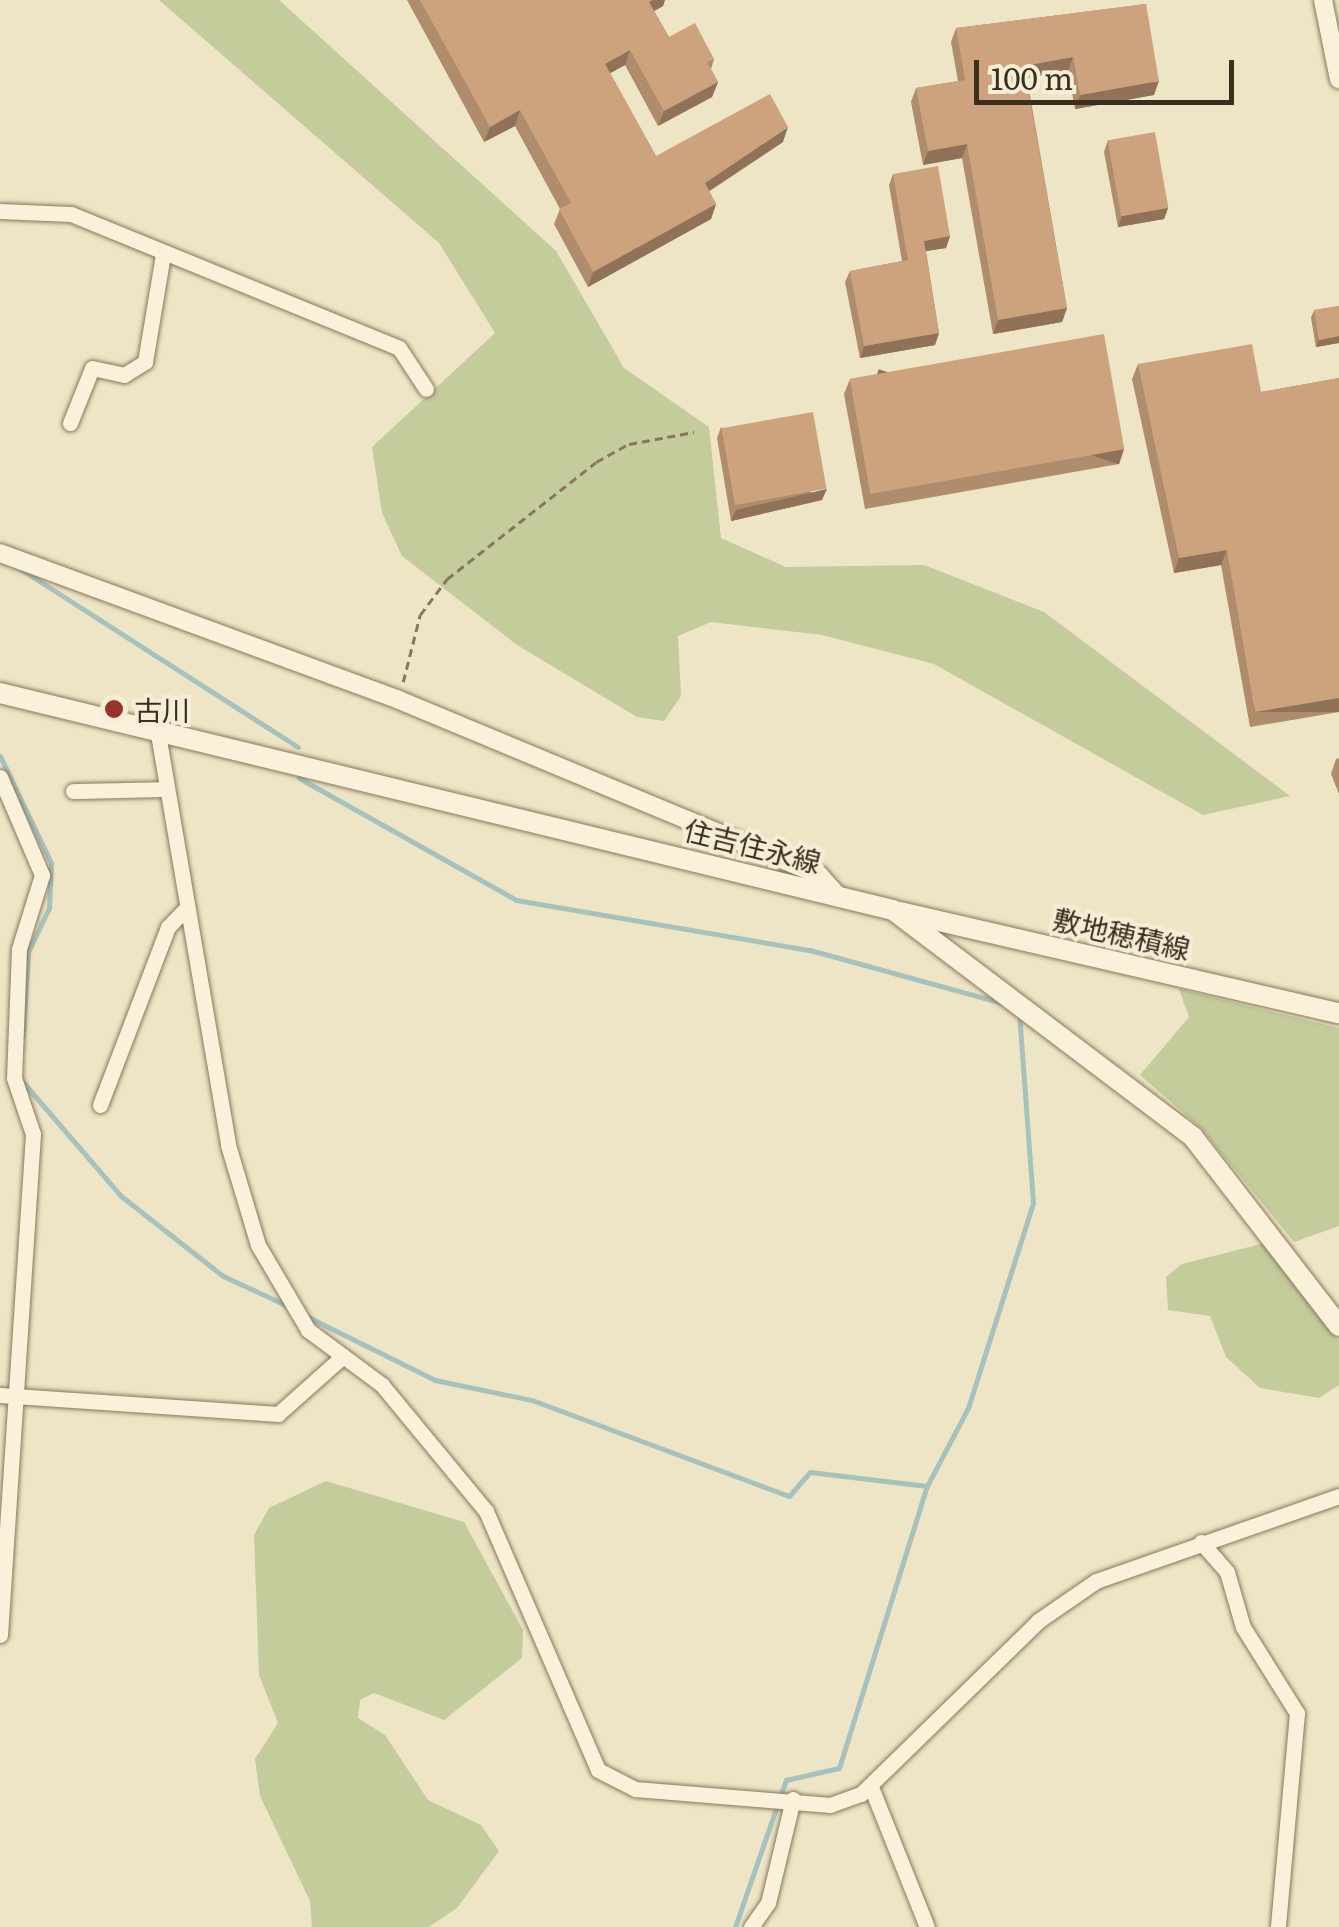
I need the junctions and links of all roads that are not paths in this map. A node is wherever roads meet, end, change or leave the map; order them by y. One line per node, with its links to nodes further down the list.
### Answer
1 (1323, 0): 2 (street)
2 (1339, 79)
3 (0, 211): 4 (street)
4 (163, 254): 5 (street); 6 (street)
5 (426, 390)
6 (70, 423)
7 (0, 553): 13 (street)
8 (0, 693): 9 (main road, 住吉住永線)
9 (157, 728): 11 (street); 13 (main road, 住吉住永線)
10 (0, 777): 20 (street)
11 (167, 789): 12 (street); 14 (street)
12 (73, 791)
13 (836, 894): 15 (main road, 住吉住永線)
14 (187, 907): 17 (street); 19 (street)
15 (893, 910): 16 (main road, 敷地穂積線); 18 (main road, 住吉住永線)
16 (1339, 1013)
17 (100, 1105)
18 (1339, 1326)
19 (343, 1356): 20 (street); 25 (street)
20 (8, 1396): 23 (street)
21 (1339, 1496): 22 (street)
22 (1201, 1542): 24 (street); 28 (street)
23 (0, 1635)
24 (871, 1787): 25 (street); 27 (street)
25 (794, 1799): 26 (street)
26 (751, 1927)
27 (927, 1927)
28 (1278, 1927)

